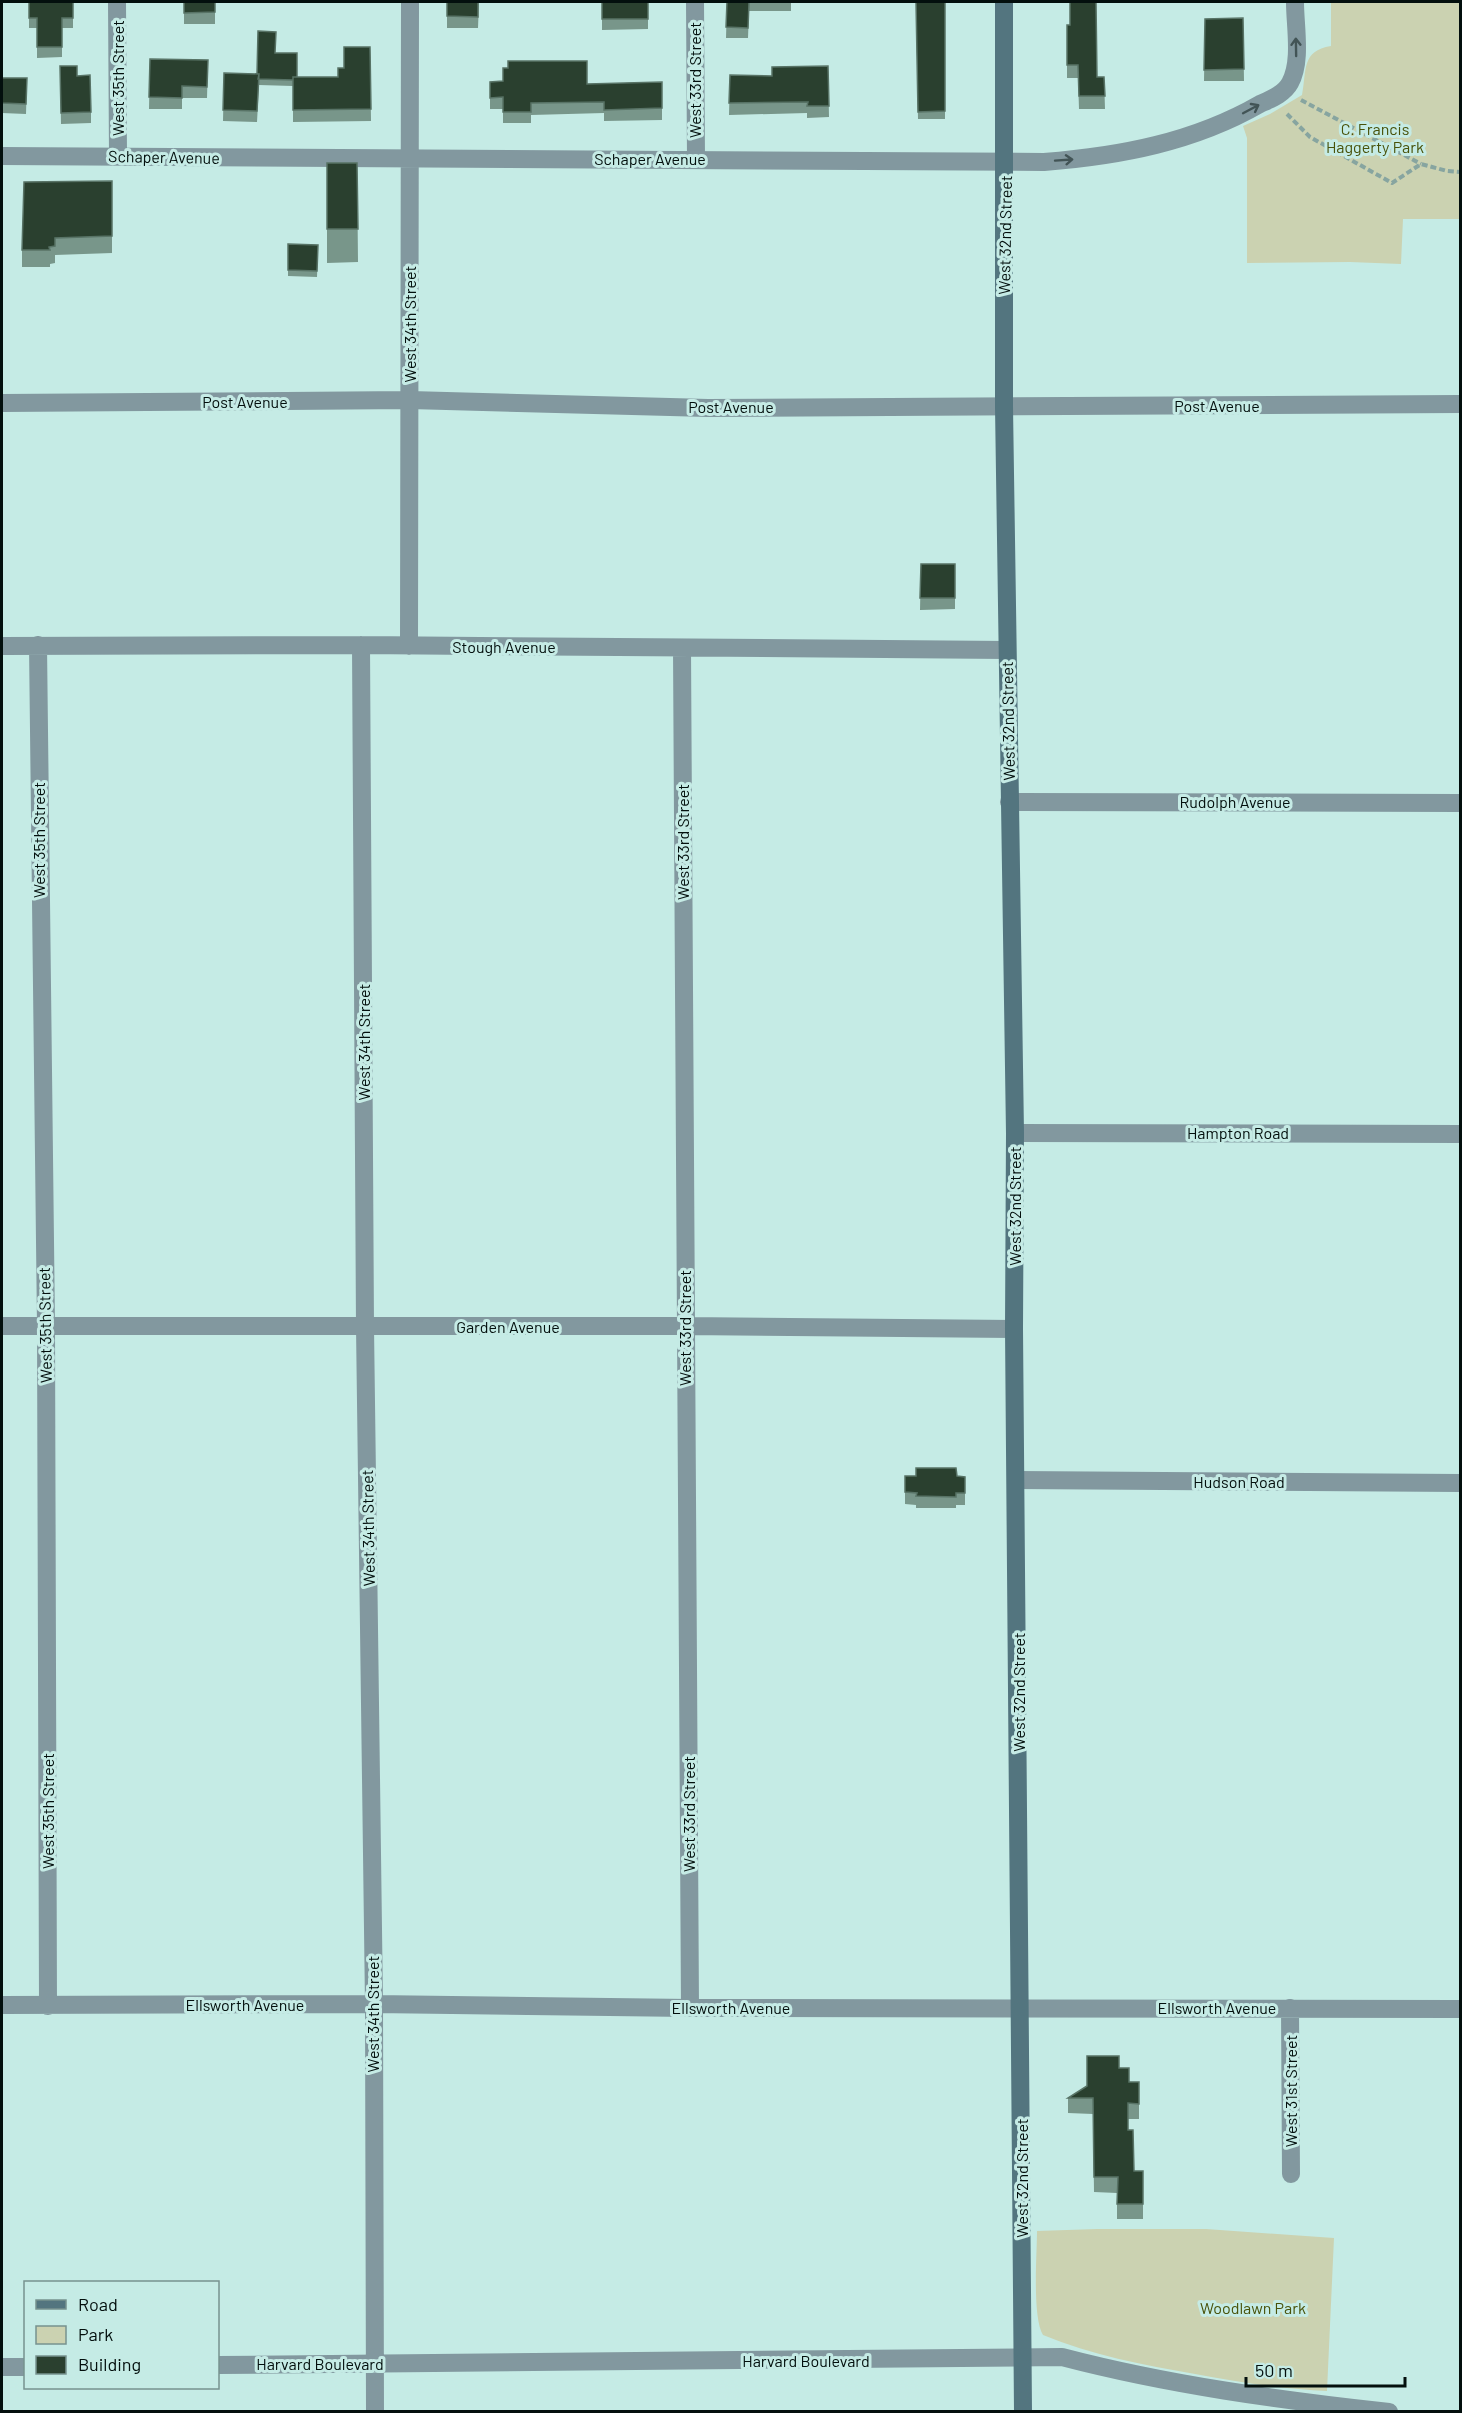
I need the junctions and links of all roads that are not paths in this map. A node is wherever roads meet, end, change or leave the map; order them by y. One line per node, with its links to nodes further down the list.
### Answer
1 (117, 2): 6 (street, West 35th Street)
2 (410, 2): 8 (street, West 34th Street)
3 (695, 2): 9 (street, West 33rd Street)
4 (1004, 2): 10 (street, West 32nd Street)
5 (1295, 2): 10 (street, Schaper Avenue, one-way to 5)
6 (118, 155): 7 (street, Schaper Avenue); 8 (street, Schaper Avenue)
7 (2, 156)
8 (410, 159): 9 (street, Schaper Avenue); 11 (street, West 34th Street)
9 (696, 159): 10 (street, Schaper Avenue)
10 (1006, 161): 14 (street, West 32nd Street)
11 (410, 400): 12 (street, Post Avenue); 14 (street, Post Avenue); 18 (street, West 34th Street)
12 (2, 403)
13 (1461, 405): 14 (street, Post Avenue)
14 (1004, 407): 20 (street, West 32nd Street)
15 (38, 645): 16 (street, Stough Avenue); 17 (street, Stough Avenue); 26 (street, West 35th Street)
16 (361, 645): 18 (street, Stough Avenue); 28 (street, West 34th Street)
17 (2, 646)
18 (409, 646): 19 (street, Stough Avenue)
19 (682, 648): 20 (street, Stough Avenue); 27 (street, West 33rd Street)
20 (1007, 650): 21 (street, West 32nd Street)
21 (1009, 801): 22 (street, Rudolph Avenue); 23 (street, West 32nd Street)
22 (1461, 803)
23 (1015, 1132): 24 (street, Hampton Road); 29 (street, West 32nd Street)
24 (1461, 1134)
25 (2, 1326): 26 (street, Garden Avenue)
26 (46, 1326): 28 (street, Garden Avenue); 34 (street, West 35th Street)
27 (685, 1326): 28 (street, Garden Avenue); 29 (street, Garden Avenue); 35 (street, West 33rd Street)
28 (365, 1327): 32 (street, West 34th Street)
29 (1014, 1329): 30 (street, West 32nd Street)
30 (1017, 1480): 31 (street, Hudson Road); 37 (street, West 32nd Street)
31 (1461, 1483)
32 (374, 2004): 34 (street, Ellsworth Avenue); 35 (street, Ellsworth Avenue); 41 (street, West 34th Street)
33 (2, 2006): 34 (street, Ellsworth Avenue)
34 (48, 2006)
35 (690, 2008): 37 (street, Ellsworth Avenue)
36 (1290, 2008): 37 (street, Ellsworth Avenue); 38 (street, Ellsworth Avenue); 39 (street, West 31st Street)
37 (1022, 2009): 40 (street, West 32nd Street)
38 (1461, 2009)
39 (1291, 2174)
40 (1023, 2359): 41 (street, Harvard Boulevard); 45 (street, Harvard Boulevard); 47 (street, West 32nd Street)
41 (375, 2364): 42 (street, Harvard Boulevard); 46 (street, West 34th Street)
42 (219, 2365)
43 (2, 2367): 44 (street)
44 (24, 2367)
45 (1296, 2406): 48 (street, Harvard Boulevard)
46 (375, 2412)
47 (1023, 2412)
48 (1389, 2412)

